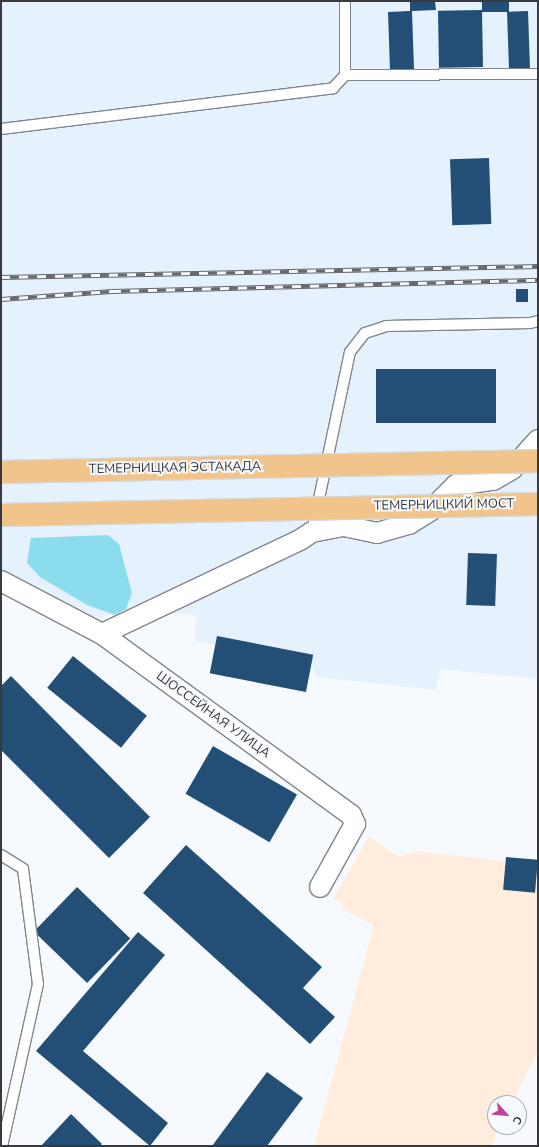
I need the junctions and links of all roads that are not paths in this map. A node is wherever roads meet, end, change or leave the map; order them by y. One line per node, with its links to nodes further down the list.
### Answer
1 (345, 1): 3 (lane)
2 (538, 74): 3 (lane)
3 (345, 75): 4 (lane)
4 (1, 129)
5 (538, 321): 11 (lane)
6 (538, 440): 11 (street)
7 (538, 461): 8 (main road, ТЕМЕРНИЦКАЯ ЭСТАКАДА, bridge)
8 (1, 472)
9 (538, 504): 10 (main road, ТЕМЕРНИЦКИЙ МОСТ, bridge)
10 (1, 515)
11 (312, 532): 13 (street)
12 (1, 581): 13 (street, ШОССЕЙНАЯ УЛИЦА)
13 (102, 634): 15 (street, ШОССЕЙНАЯ УЛИЦА)
14 (1, 855): 16 (lane)
15 (320, 887)
16 (2, 1146)

